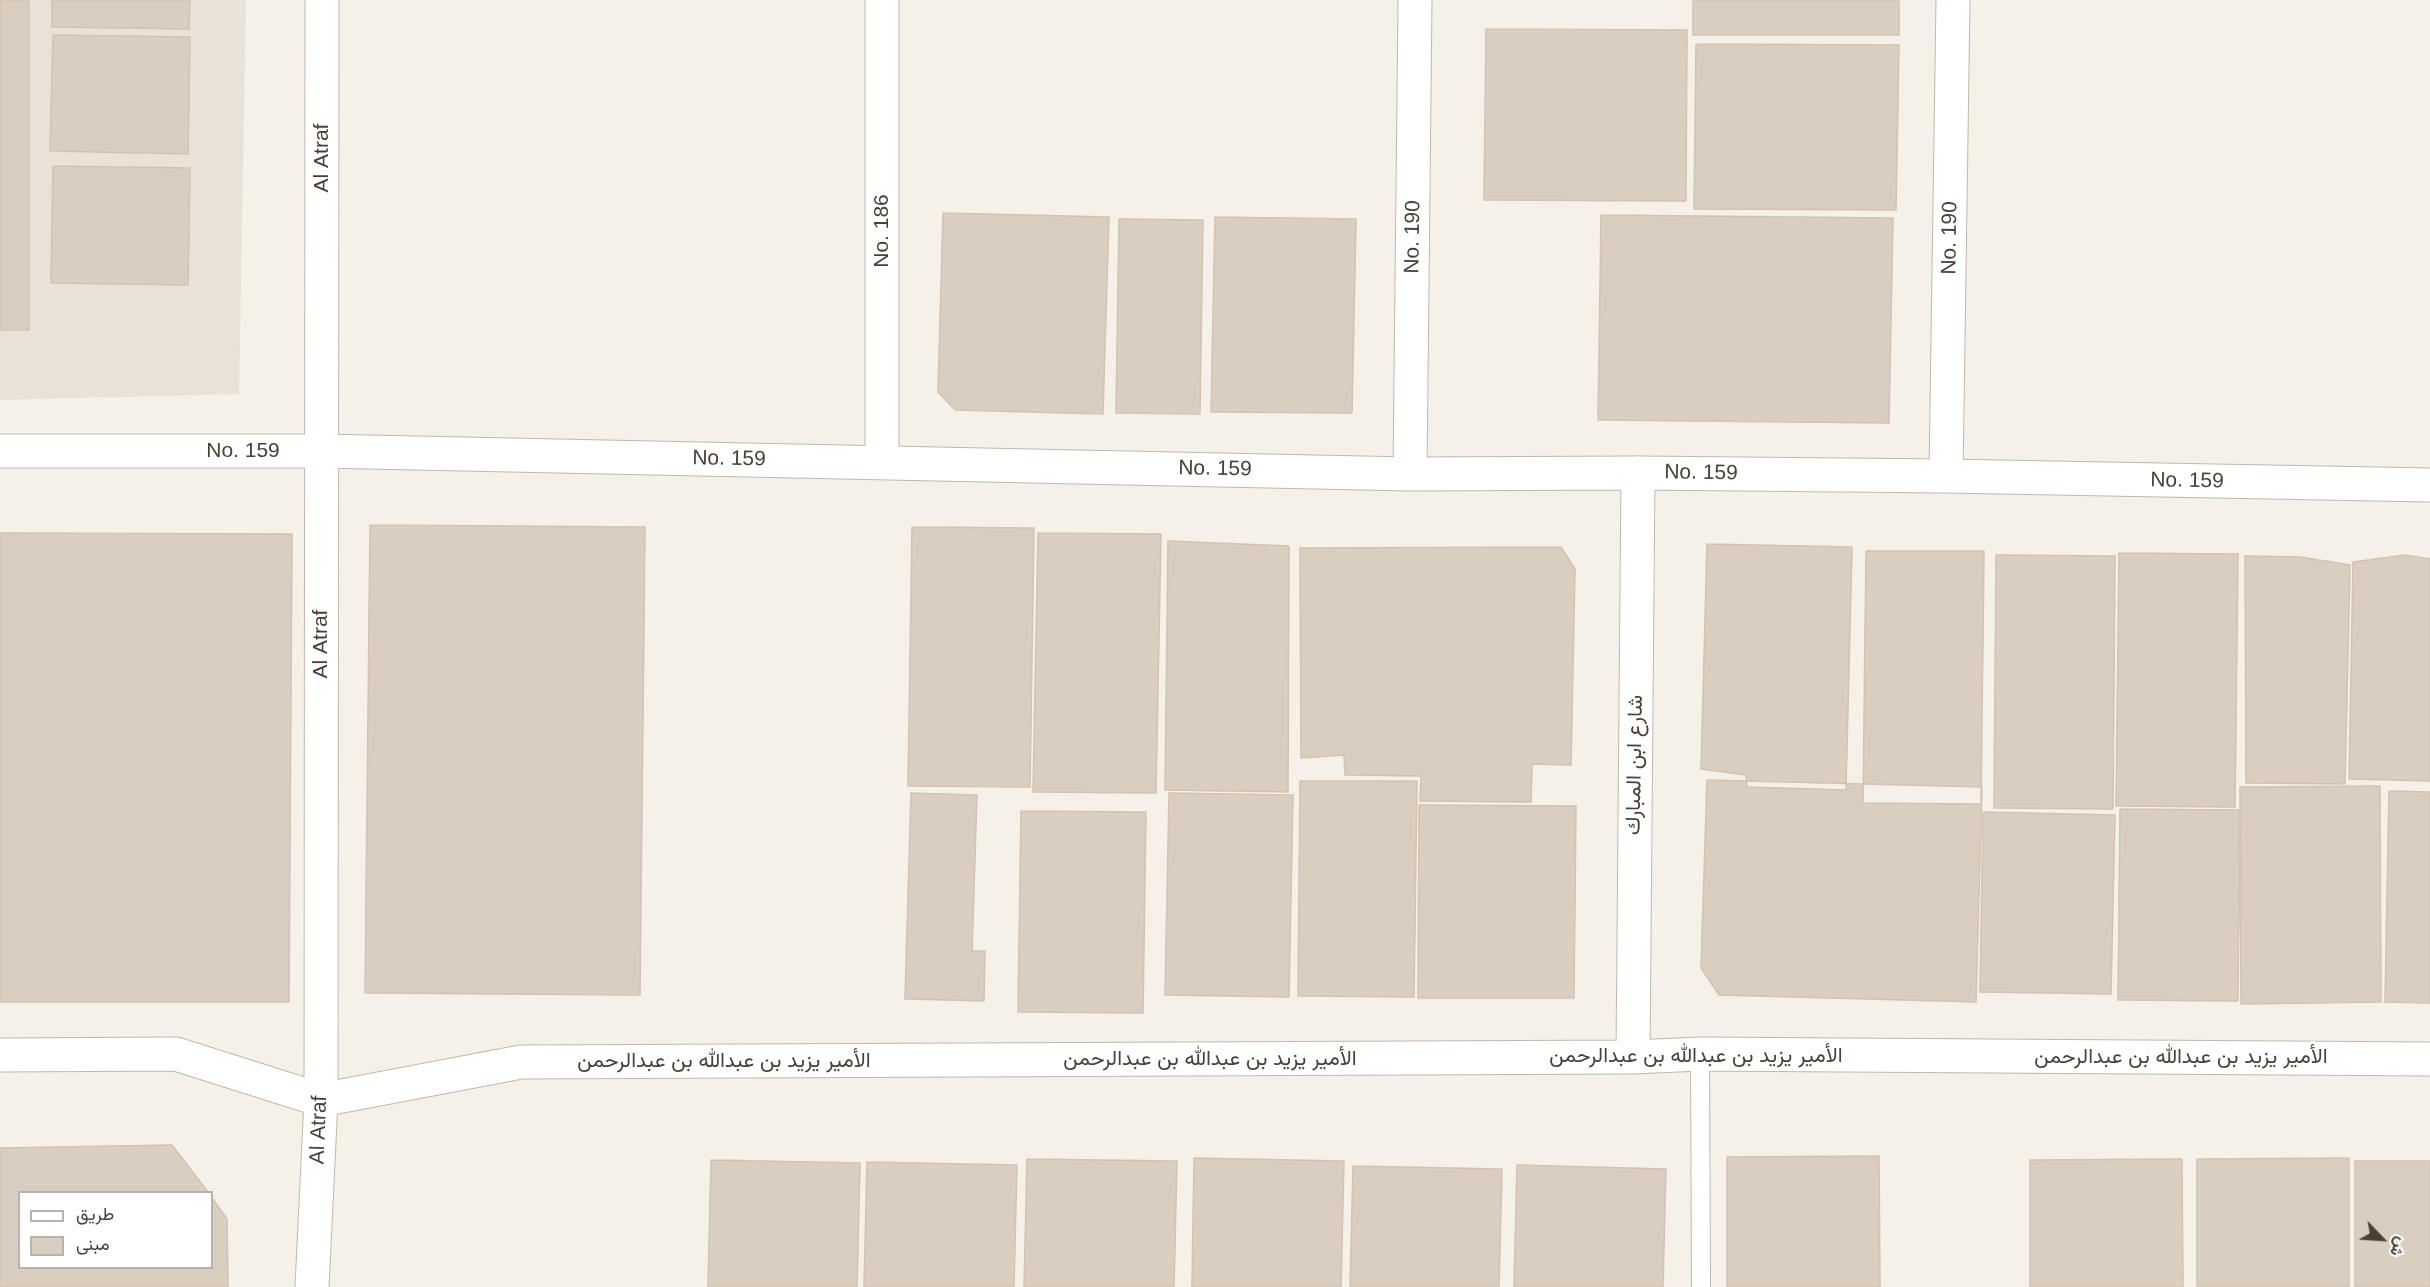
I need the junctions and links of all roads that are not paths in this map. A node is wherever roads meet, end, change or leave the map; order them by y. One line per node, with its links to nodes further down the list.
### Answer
1 (322, 0): 6 (street, Al Atraf)
2 (882, 0): 7 (street, No. 186)
3 (1415, 0): 9 (street, No. 190)
4 (1953, 0): 10 (street, No. 190)
5 (0, 451): 6 (street, No. 159)
6 (321, 451): 7 (street, No. 159); 16 (street, Al Atraf)
7 (882, 462): 9 (street, No. 159)
8 (1638, 473): 9 (street, No. 159); 10 (street, No. 159); 14 (street, شارع ابن المبارك)
9 (1410, 474)
10 (1946, 476): 11 (street, No. 159)
11 (2430, 485)
12 (1700, 1054): 14 (street, الأمير يزيد بن عبدالله بن عبدالرحمن); 15 (street, الأمير يزيد بن عبدالله بن عبدالرحمن); 18 (lane)
13 (0, 1055): 16 (street, الأمير يزيد بن عبدالله بن عبدالرحمن)
14 (1633, 1057): 16 (street, الأمير يزيد بن عبدالله بن عبدالرحمن)
15 (2430, 1059)
16 (321, 1100): 17 (street, Al Atraf)
17 (312, 1287)
18 (1701, 1287)

